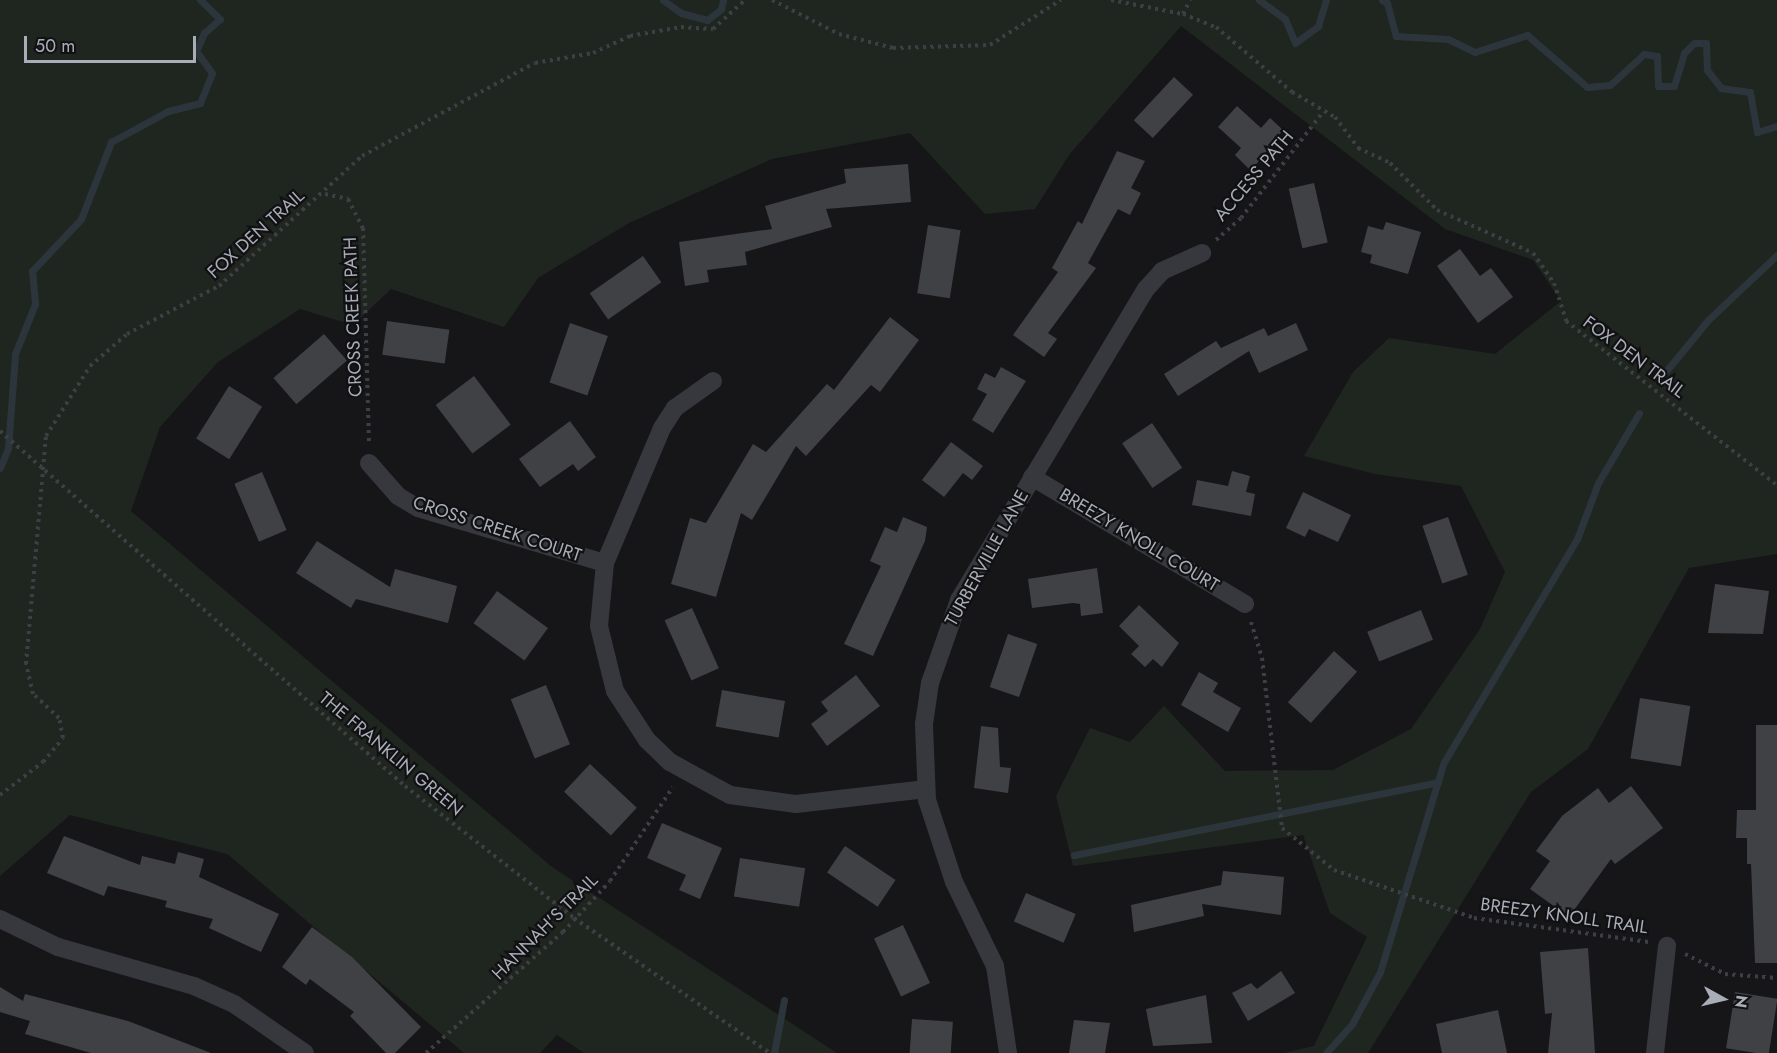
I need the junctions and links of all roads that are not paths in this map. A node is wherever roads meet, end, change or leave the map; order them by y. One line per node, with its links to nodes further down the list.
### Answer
1 (1202, 253): 4 (street, TURBERVILLE LANE)
2 (713, 381): 5 (street)
3 (369, 463): 5 (street, CROSS CREEK COURT)
4 (1032, 477): 6 (street, BREEZY KNOLL COURT); 7 (street, TURBERVILLE LANE)
5 (605, 563): 7 (street)
6 (1245, 604)
7 (926, 789): 11 (street, TURBERVILLE LANE)
8 (0, 919): 10 (street)
9 (1667, 946): 12 (street)
10 (306, 1053)
11 (1008, 1053)
12 (1655, 1053)

